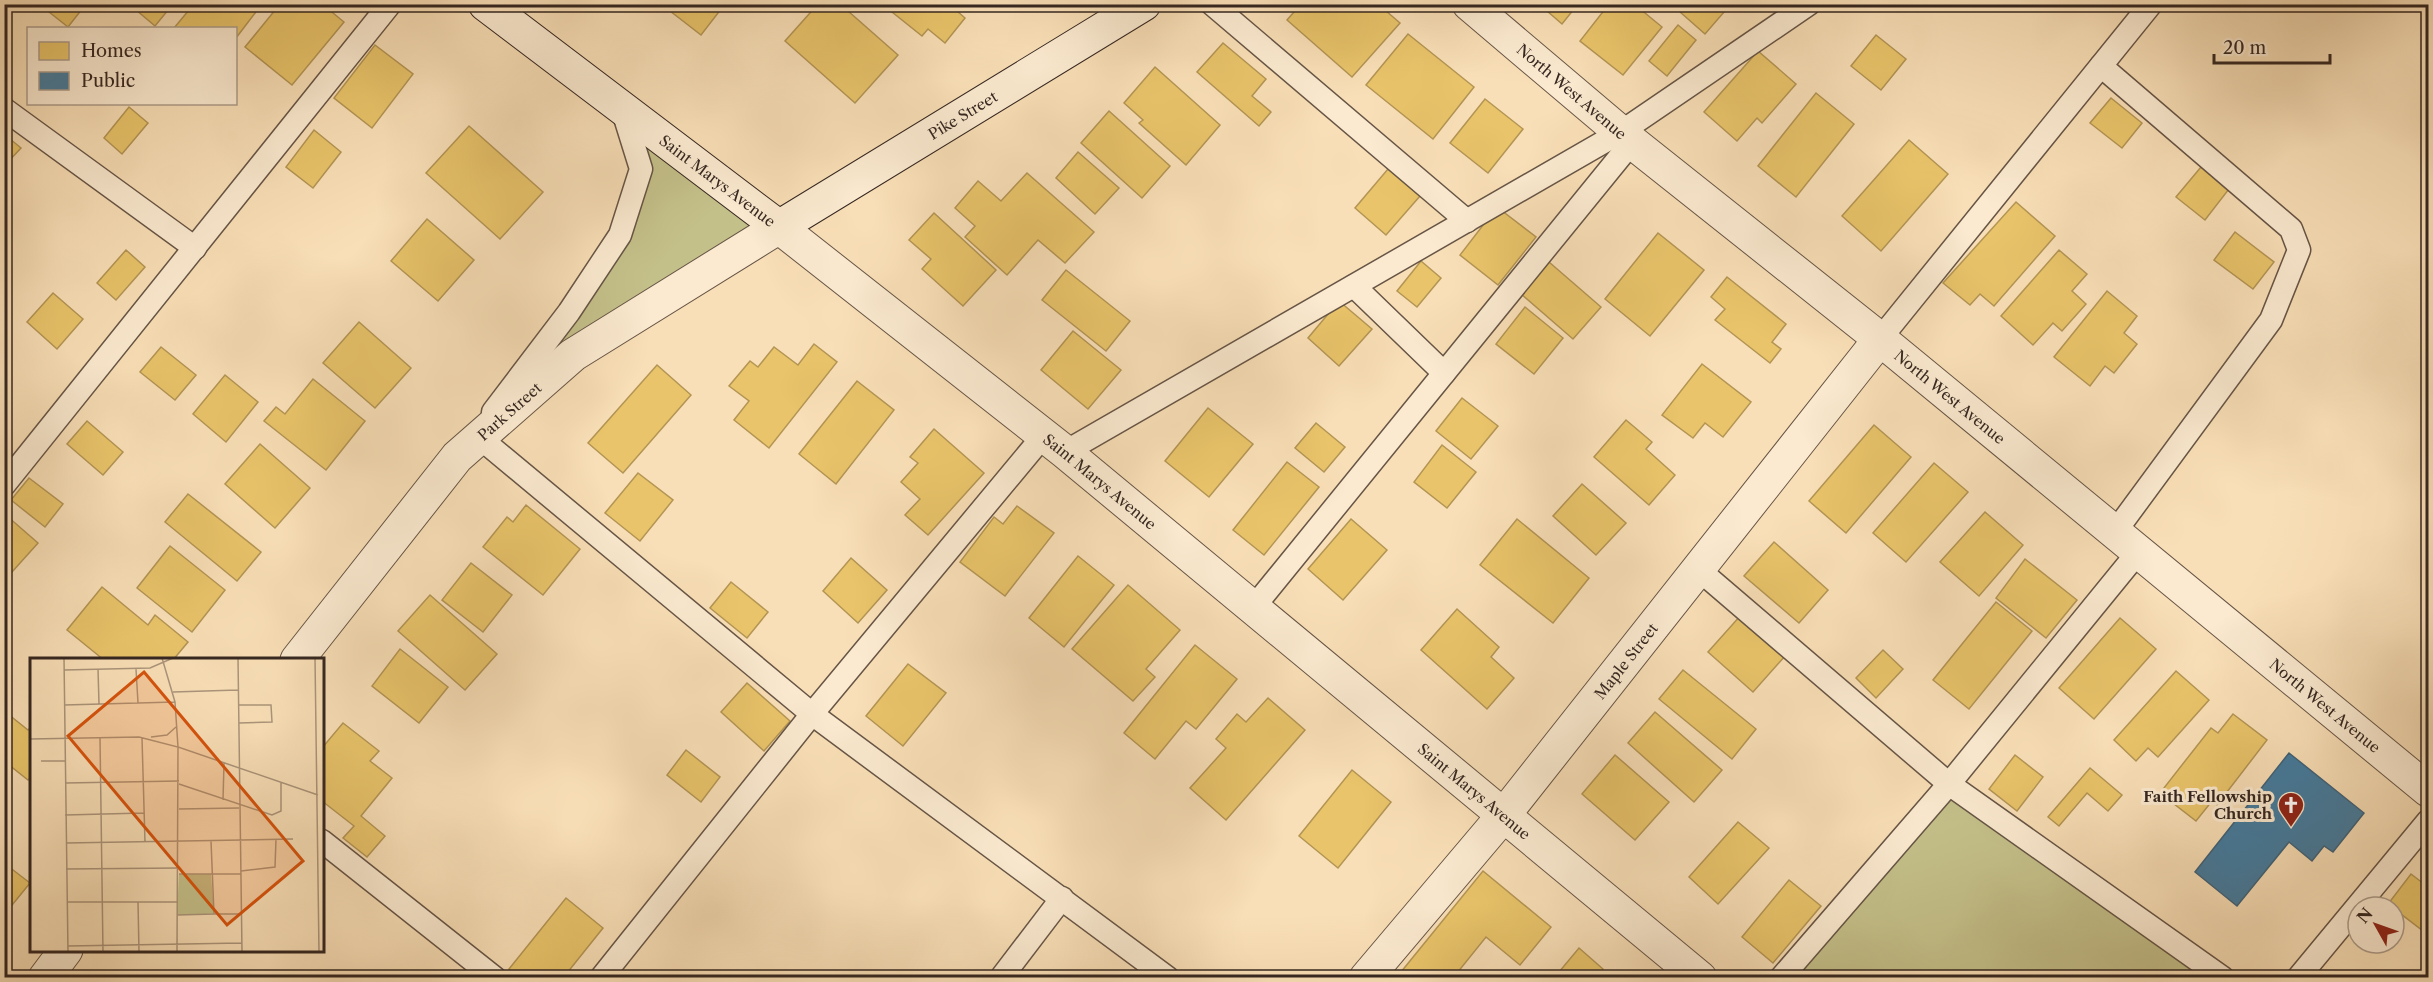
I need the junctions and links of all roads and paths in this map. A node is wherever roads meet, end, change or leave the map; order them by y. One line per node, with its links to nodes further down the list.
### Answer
1 (390, 4): 14 (lane)
2 (485, 4): 9 (street, Saint Marys Avenue)
3 (1144, 4): 13 (street, Pike Street)
4 (1212, 4): 12 (lane)
5 (1469, 4): 11 (street, North West Avenue)
6 (1809, 4): 11 (lane)
7 (2151, 4): 8 (lane)
8 (2101, 66): 16 (lane); 21 (lane)
9 (622, 106): 13 (street, Saint Marys Avenue); 19 (lane)
10 (4, 109): 14 (lane)
11 (1627, 137): 12 (lane); 16 (street, North West Avenue); 17 (lane)
12 (1467, 221): 15 (lane)
13 (779, 227): 18 (street, Saint Marys Avenue); 19 (street, Park Street)
14 (195, 248): 20 (lane)
15 (1354, 286): 17 (lane); 18 (lane)
16 (1880, 339): 21 (street, North West Avenue); 22 (street, Maple Street)
17 (1444, 373): 23 (lane)
18 (1054, 443): 23 (street, Saint Marys Avenue); 25 (lane)
19 (469, 448): 24 (street, Park Street); 25 (lane)
20 (4, 484)
21 (2127, 541): 26 (lane); 27 (street, North West Avenue)
22 (1698, 569): 26 (lane); 28 (street, Maple Street)
23 (1253, 608): 28 (street, Saint Marys Avenue)
24 (299, 658)
25 (812, 714): 31 (lane); 35 (lane)
26 (1949, 784): 40 (lane); 41 (lane)
27 (2428, 790)
28 (1503, 816): 38 (street, Maple Street); 39 (street, Saint Marys Avenue)
29 (2428, 821): 42 (lane)
30 (324, 843): 34 (lane)
31 (1062, 898): 36 (lane); 37 (lane)
32 (65, 952): 33 (street)
33 (45, 978)
34 (495, 978)
35 (601, 978)
36 (1001, 978)
37 (1168, 978)
38 (1366, 978)
39 (1700, 978)
40 (1781, 978)
41 (2223, 978)
42 (2298, 978)

